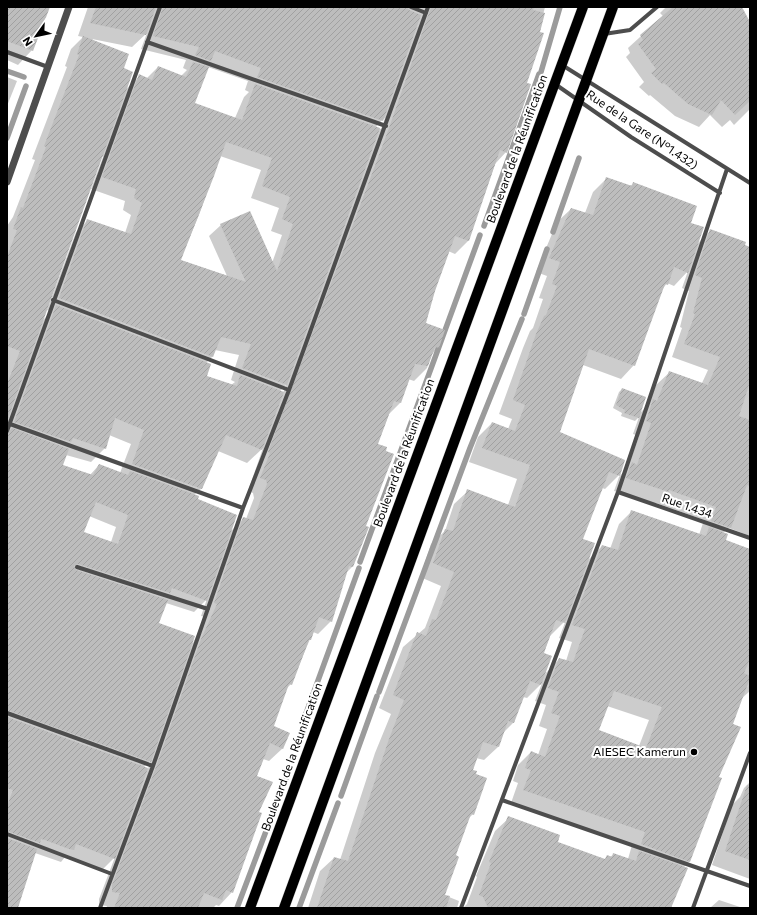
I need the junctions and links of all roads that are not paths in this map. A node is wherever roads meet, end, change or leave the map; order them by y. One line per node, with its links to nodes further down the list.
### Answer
1 (70, 7): 13 (street)
2 (160, 7): 10 (street)
3 (411, 7): 8 (street)
4 (428, 7): 8 (street)
5 (583, 7): 12 (main road, Boulevard de la Réunification)
6 (612, 7): 9 (main road)
7 (657, 7): 9 (street)
8 (426, 13): 17 (street)
9 (603, 34): 14 (main road)
10 (147, 42): 17 (street); 22 (street)
11 (7, 52): 13 (street)
12 (562, 65): 14 (street); 15 (main road, Boulevard de la Réunification)
13 (48, 67): 19 (street)
14 (586, 81): 16 (main road); 18 (street)
15 (555, 84): 16 (street, Rue de la Gare (N°1.432)); 41 (main road, Boulevard de la Réunification)
16 (579, 100): 21 (street, Rue de la Gare (N°1.432)); 42 (main road)
17 (386, 126): 23 (street)
18 (727, 169): 20 (street); 21 (street)
19 (7, 182)
20 (750, 183)
21 (720, 193): 26 (street)
22 (53, 300): 23 (street); 24 (street)
23 (289, 390): 27 (street)
24 (10, 424): 25 (street); 27 (street)
25 (7, 431)
26 (618, 492): 28 (street, Rue 1.434); 35 (street)
27 (243, 508): 30 (street)
28 (750, 538)
29 (77, 567): 30 (street)
30 (208, 609): 33 (street)
31 (7, 713): 33 (street)
32 (750, 753): 34 (street)
33 (153, 766): 38 (street)
34 (748, 766): 37 (street)
35 (502, 800): 37 (street); 43 (street)
36 (7, 834): 38 (street)
37 (707, 869): 39 (street); 44 (street)
38 (112, 874): 40 (street)
39 (750, 886)
40 (100, 908)
41 (250, 908)
42 (284, 908)
43 (461, 908)
44 (693, 908)

